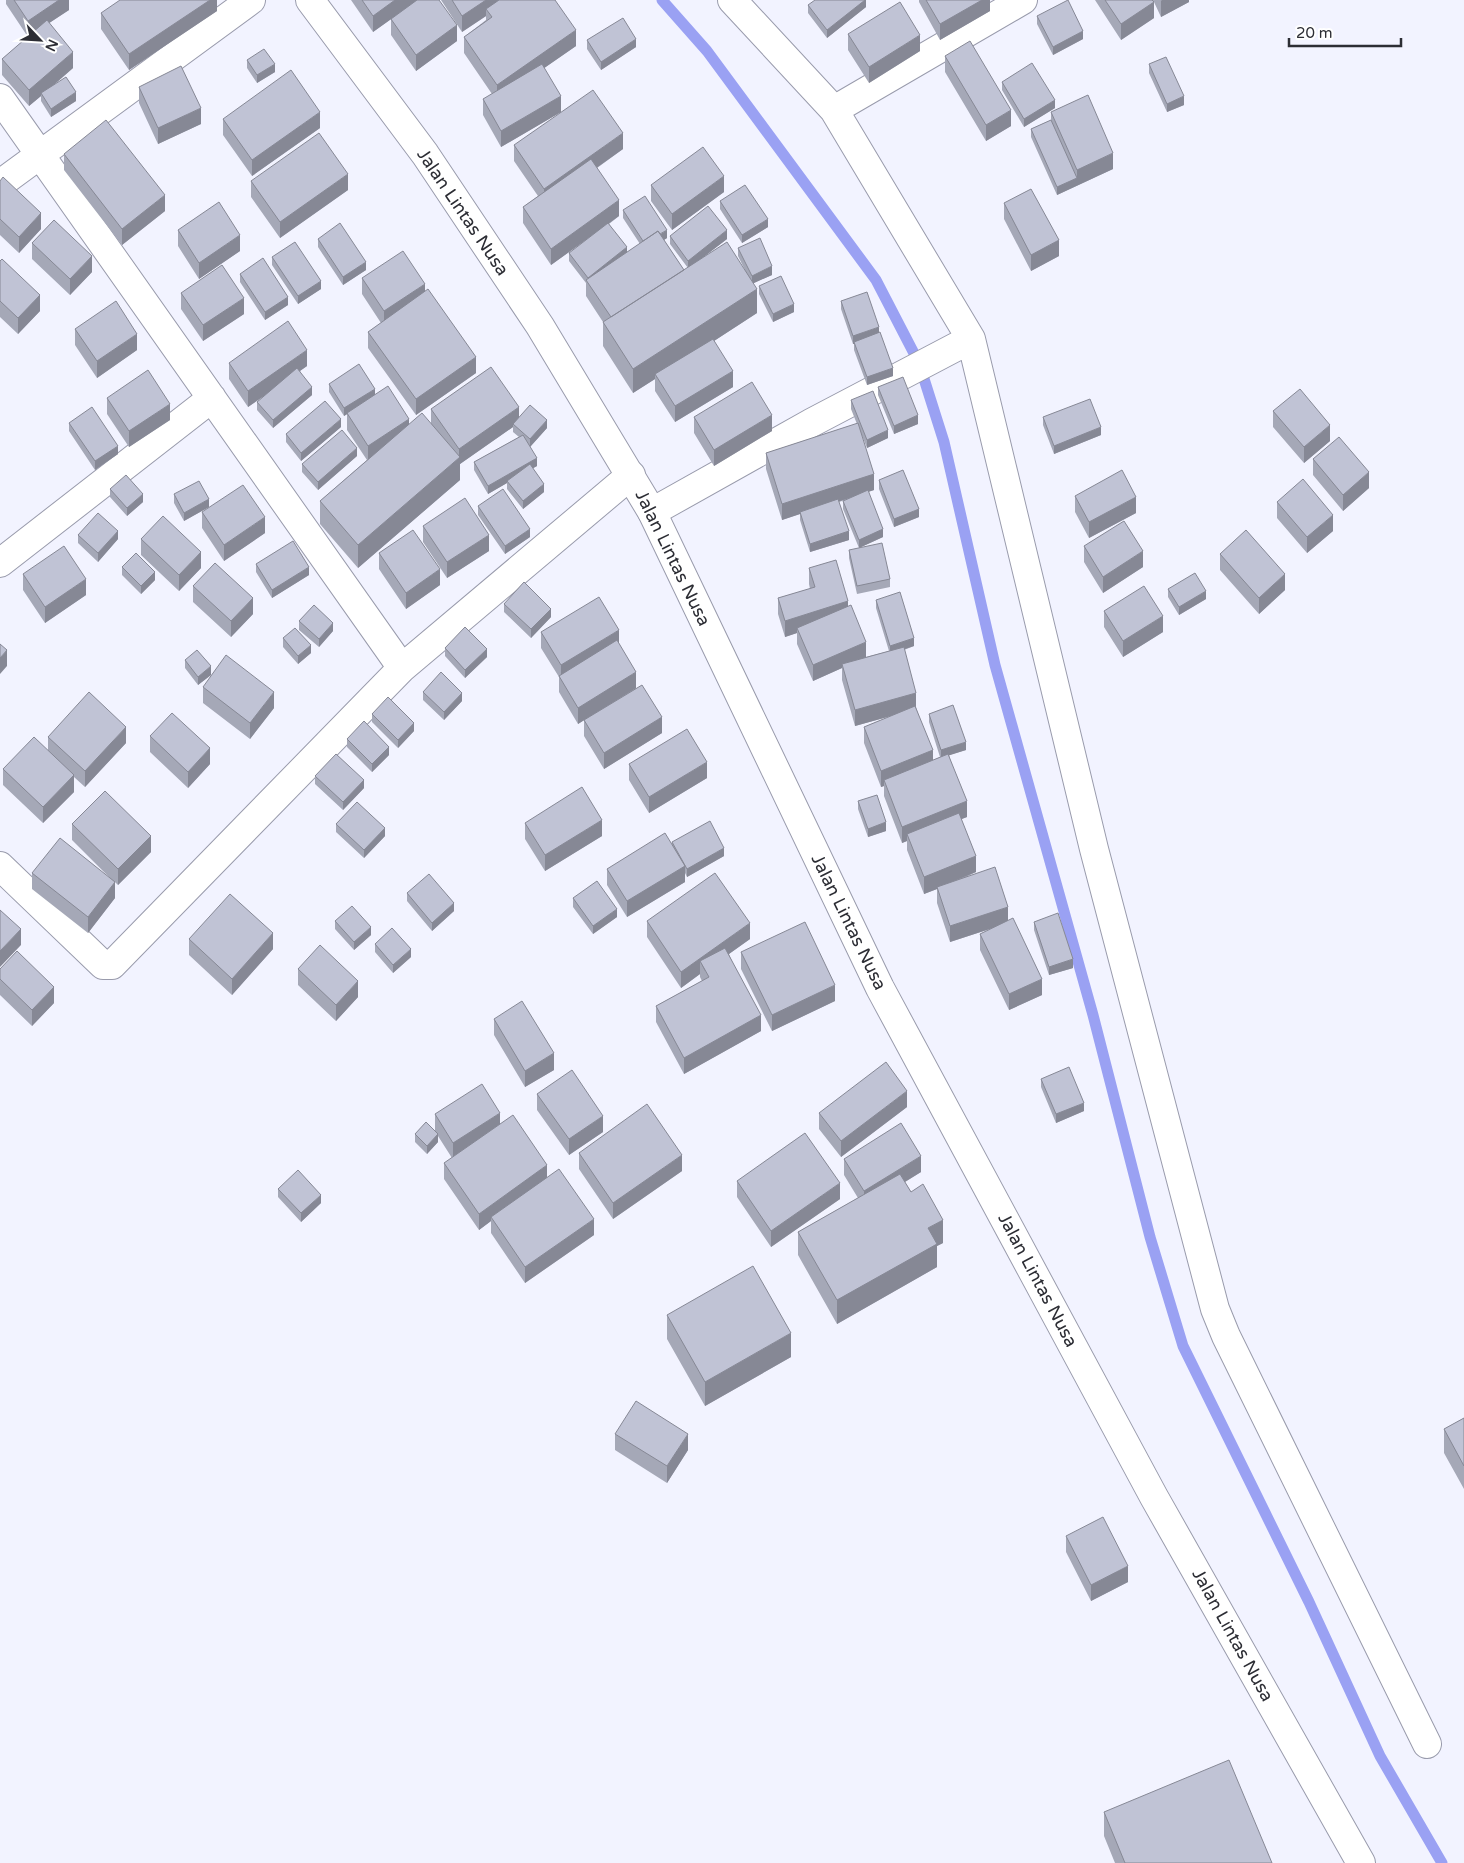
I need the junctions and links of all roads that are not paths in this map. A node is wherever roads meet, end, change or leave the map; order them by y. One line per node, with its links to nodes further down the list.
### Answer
1 (251, 0): 7 (main road)
2 (310, 0): 11 (main road, Jalan Lintas Nusa)
3 (732, 0): 6 (main road)
4 (1024, 0): 6 (main road)
5 (0, 98): 7 (main road)
6 (834, 110): 9 (main road)
7 (40, 156): 8 (main road); 10 (main road)
8 (0, 184)
9 (972, 339): 12 (main road); 16 (main road)
10 (212, 398): 13 (main road); 14 (main road)
11 (631, 475): 12 (main road, Jalan Lintas Nusa); 14 (main road)
12 (652, 512): 17 (main road, Jalan Lintas Nusa)
13 (0, 563)
14 (402, 668): 15 (main road)
15 (0, 866)
16 (1427, 1744)
17 (1361, 1863)

